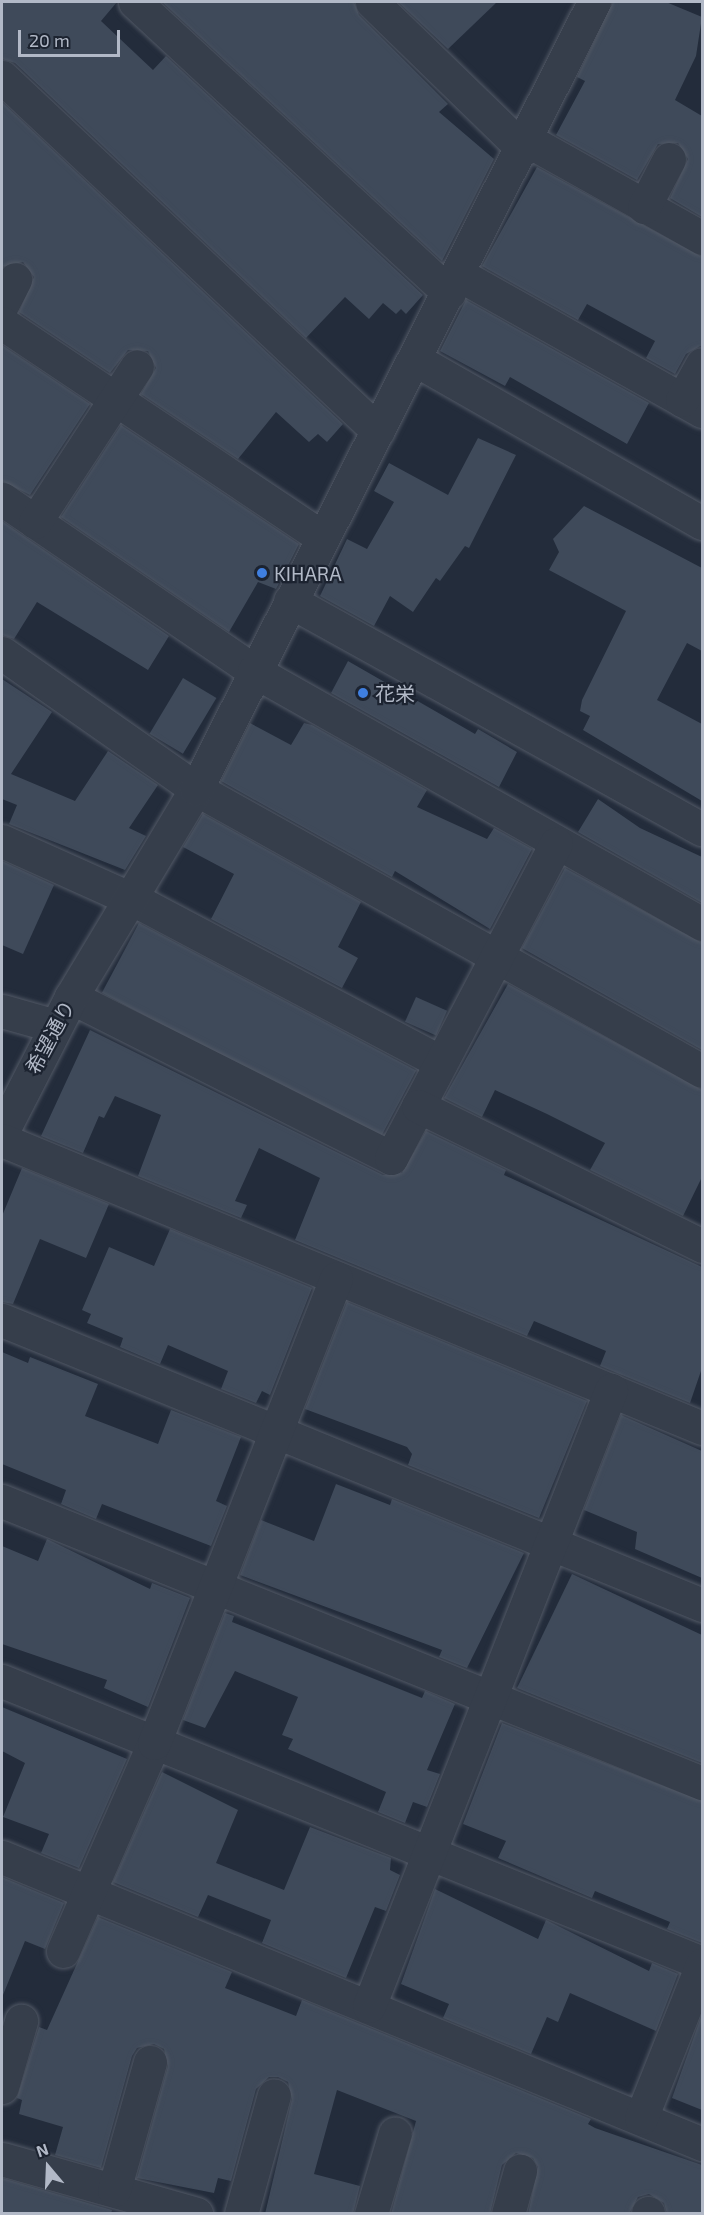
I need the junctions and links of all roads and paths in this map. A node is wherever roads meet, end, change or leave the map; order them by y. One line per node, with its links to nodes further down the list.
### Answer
1 (135, 2): 9 (street)
2 (372, 2): 5 (street)
3 (591, 3): 5 (street, 希望通り)
4 (2, 77): 16 (street)
5 (525, 144): 7 (street); 9 (street, 希望通り)
6 (669, 159): 7 (street)
7 (644, 207): 8 (street)
8 (702, 238)
9 (454, 284): 11 (street, 希望通り); 15 (street)
10 (2, 323): 14 (street)
11 (416, 360): 16 (street, 希望通り); 19 (street)
12 (702, 364): 15 (street)
13 (137, 366): 14 (street)
14 (114, 399): 18 (street); 20 (street)
15 (692, 406)
16 (378, 431): 20 (street, 希望通り)
17 (2, 499): 18 (street)
18 (35, 522): 23 (street)
19 (702, 523)
20 (323, 537): 21 (street, 希望通り)
21 (290, 601): 23 (street, 希望通り); 25 (street)
22 (2, 652): 24 (street)
23 (254, 671): 24 (street, 希望通り); 27 (street)
24 (196, 789): 28 (street, 希望通り); 30 (street)
25 (702, 829)
26 (2, 841): 28 (street)
27 (556, 844): 29 (street); 30 (street)
28 (132, 899): 31 (street, 希望通り); 34 (street)
29 (702, 924)
30 (495, 958): 34 (street); 35 (street)
31 (71, 997): 33 (street, 希望通り); 36 (street)
32 (2, 1011): 33 (street)
33 (55, 1026): 37 (street, 希望通り)
34 (441, 1062): 36 (street)
35 (702, 1071)
36 (418, 1106): 39 (street)
37 (2, 1131)
38 (2, 1140): 40 (street)
39 (702, 1246)
40 (336, 1278): 42 (street); 44 (street)
41 (2, 1320): 44 (street)
42 (611, 1390): 43 (street); 46 (street)
43 (702, 1428)
44 (274, 1434): 46 (street); 47 (street)
45 (2, 1501): 47 (street)
46 (554, 1545): 48 (street); 50 (street)
47 (212, 1586): 50 (street); 51 (street)
48 (702, 1605)
49 (2, 1681): 51 (street)
50 (492, 1699): 52 (street); 53 (street)
51 (154, 1743): 53 (street); 55 (street)
52 (702, 1783)
53 (428, 1853): 57 (street); 58 (street)
54 (2, 1857): 55 (street)
55 (89, 1892): 56 (street); 58 (street)
56 (63, 1951)
57 (702, 1964): 63 (street)
58 (369, 2006): 63 (street)
59 (21, 2021): 61 (street)
60 (150, 2062): 68 (street)
61 (2, 2087)
62 (273, 2095): 70 (street)
63 (641, 2118): 65 (street)
64 (395, 2133): 71 (street)
65 (702, 2144)
66 (2, 2159): 68 (street)
67 (519, 2171): 72 (street)
68 (114, 2190): 69 (street)
69 (196, 2214)
70 (241, 2214)
71 (371, 2214)
72 (508, 2214)

